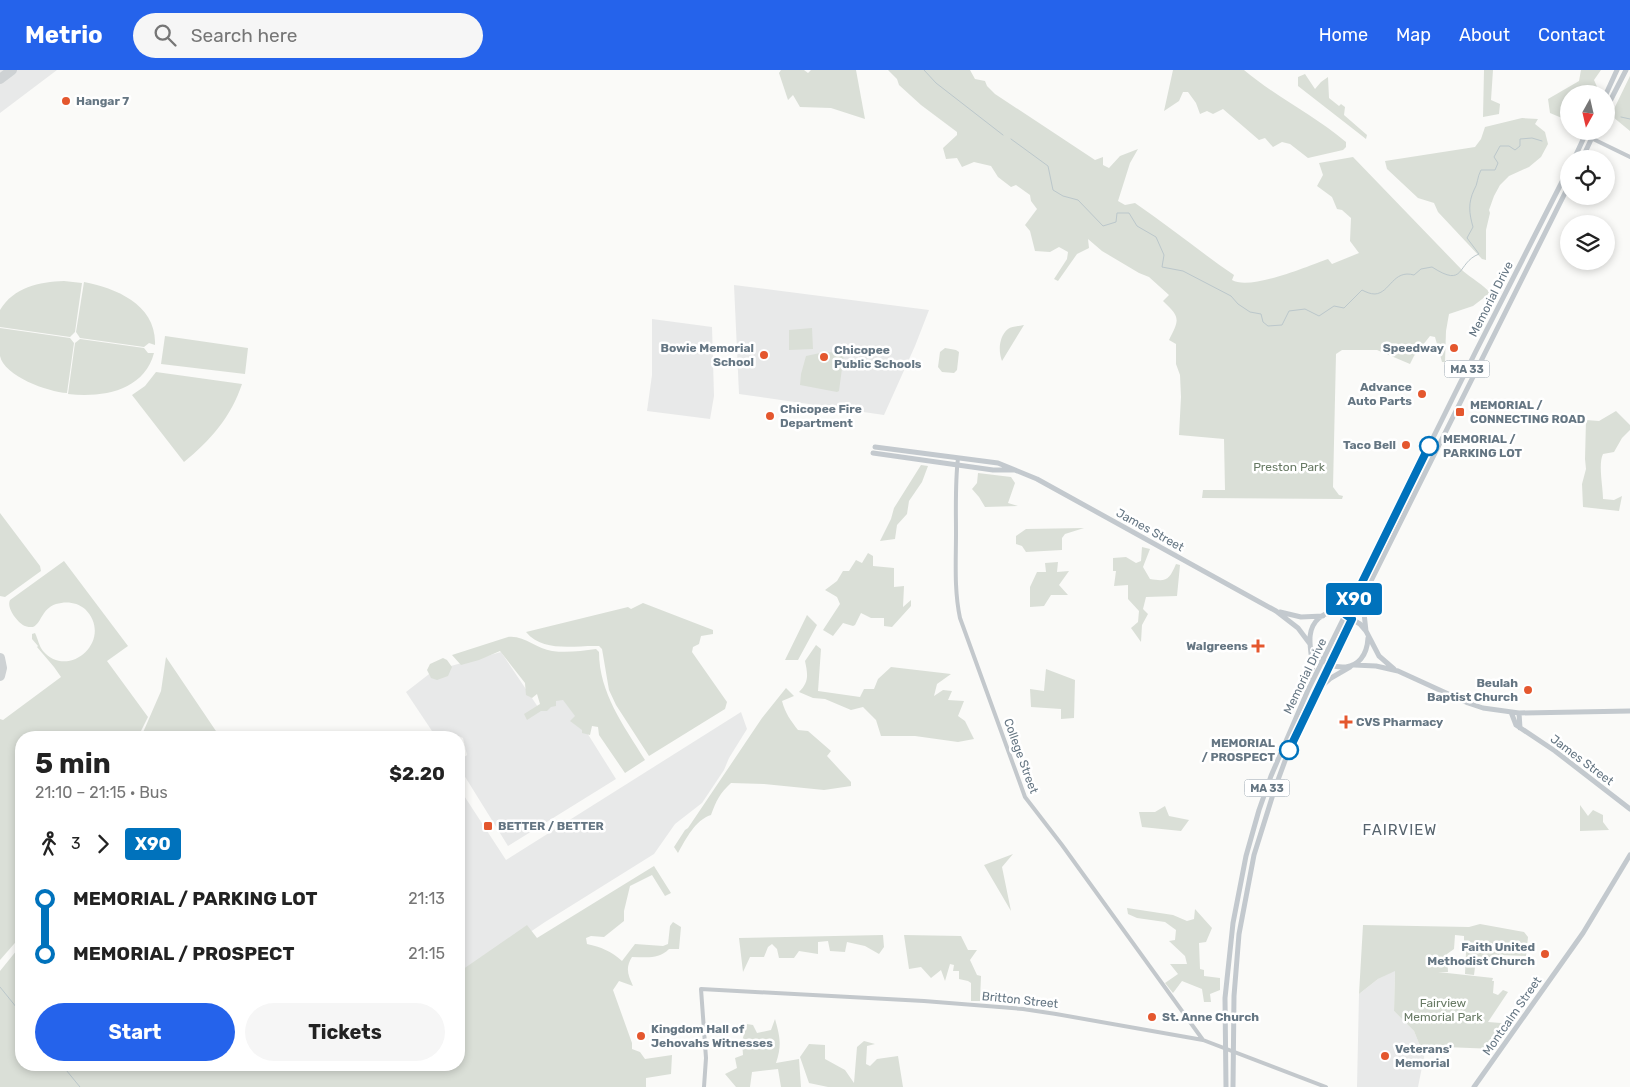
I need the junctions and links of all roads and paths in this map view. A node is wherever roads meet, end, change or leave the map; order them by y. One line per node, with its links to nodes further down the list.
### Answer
1 (1618, 70): 3 (main road)
2 (1626, 70): 4 (main road)
3 (1610, 85)
4 (1615, 91)
5 (1596, 140): 6 (street)
6 (1630, 157)
7 (1560, 186): 9 (main road, Memorial Drive / MA 33)
8 (1560, 203): 10 (main road, Memorial Drive / MA 33)
9 (1430, 443): 10 (main road); 17 (main road, Memorial Drive / MA 33)
10 (1439, 446): 16 (main road, Memorial Drive / MA 33)
11 (875, 447): 13 (main road, James Street)
12 (873, 452): 14 (main road, James Street)
13 (958, 458): 14 (street, College Street); 15 (main road, James Street)
14 (957, 465): 15 (main road, James Street); 36 (street, College Street)
15 (1013, 470): 18 (main road, James Street)
16 (1367, 590): 21 (main road, Memorial Drive / MA 33); 22 (main road)
17 (1358, 591): 19 (main road); 20 (main road, Memorial Drive / MA 33)
18 (1276, 611): 19 (main road, James Street); 23 (main road, James Street)
19 (1325, 615): 20 (main road, James Street); 23 (main road)
20 (1346, 615): 21 (main road); 24 (main road, Memorial Drive / MA 33)
21 (1352, 619): 22 (main road); 25 (main road, Memorial Drive / MA 33)
22 (1367, 633): 26 (main road); 27 (main road)
23 (1310, 647): 24 (main road, James Street); 28 (main road)
24 (1323, 661): 25 (main road, James Street); 28 (main road, Memorial Drive / MA 33)
25 (1331, 665): 26 (main road); 29 (main road, Memorial Drive / MA 33)
26 (1353, 666): 27 (main road); 29 (main road)
27 (1398, 671): 31 (main road)
28 (1308, 690): 37 (main road, Memorial Drive / MA 33)
29 (1316, 694): 38 (main road, Memorial Drive / MA 33)
30 (1630, 711): 32 (main road)
31 (1511, 712): 32 (main road); 33 (main road, James Street)
32 (1519, 712): 33 (main road)
33 (1520, 728): 34 (main road, James Street)
34 (1630, 809)
35 (1630, 854): 43 (main road, Montcalm Street)
36 (1203, 1040): 37 (street, Britton Street); 39 (street, Britton Street)
37 (1225, 1048): 38 (street, Britton Street); 40 (main road, Memorial Drive / MA 33)
38 (1233, 1051): 41 (main road, Memorial Drive / MA 33); 42 (street, Britton Street)
39 (704, 1087)
40 (1226, 1087)
41 (1233, 1087)
42 (1326, 1087)
43 (1474, 1087)

